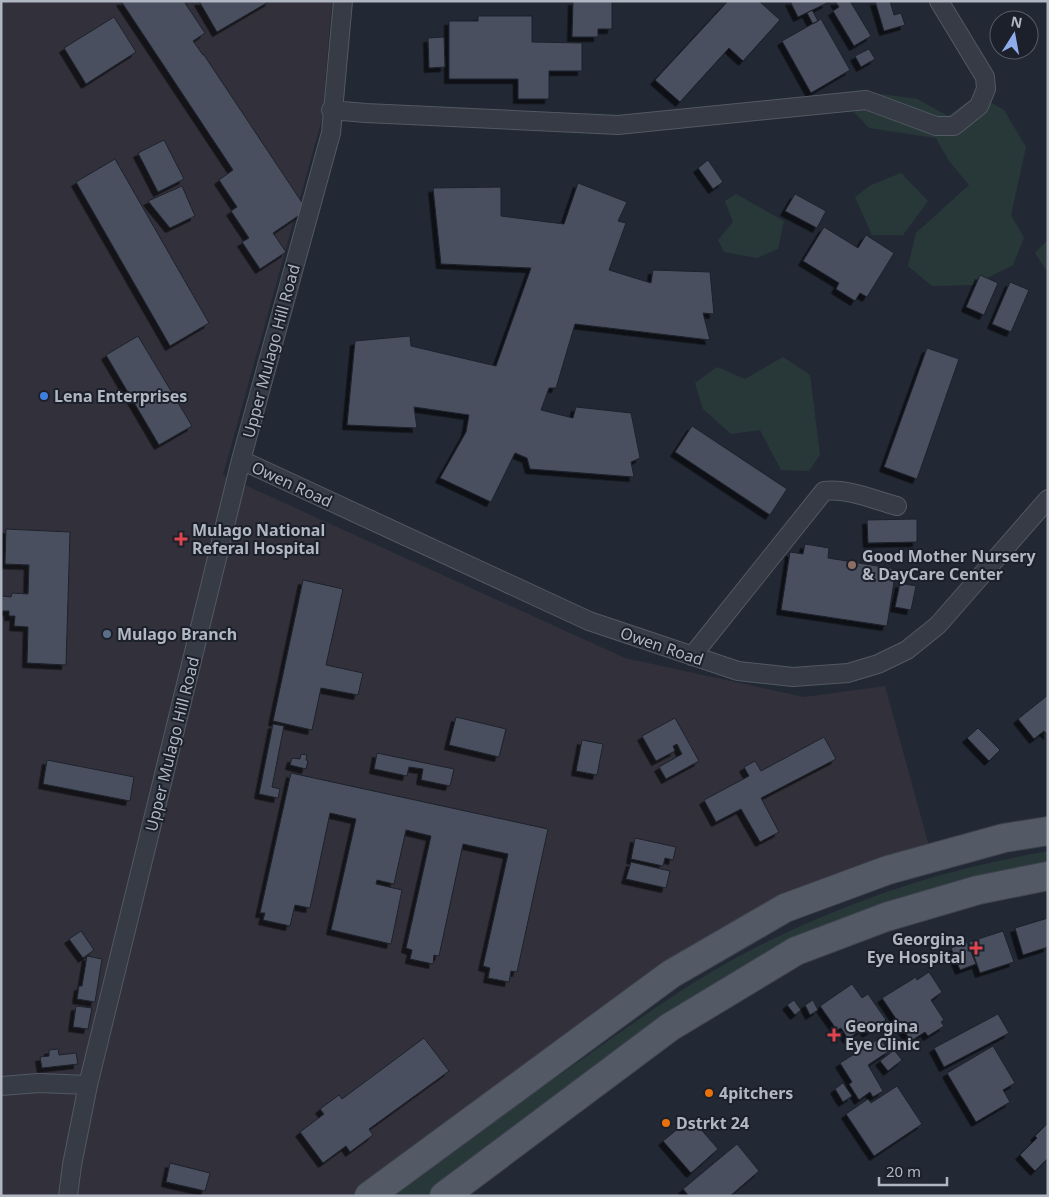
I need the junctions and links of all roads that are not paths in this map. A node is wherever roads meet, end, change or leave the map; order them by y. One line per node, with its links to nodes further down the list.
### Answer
1 (343, 1): 3 (street, Upper Mulago Hill Road)
2 (939, 1): 3 (street)
3 (332, 110): 4 (street, Upper Mulago Hill Road)
4 (241, 460): 7 (street, Owen Road); 12 (street, Upper Mulago Hill Road)
5 (1048, 499): 7 (street, Owen Road)
6 (897, 506): 7 (street)
7 (692, 656)
8 (1048, 831): 10 (main road)
9 (1048, 876): 11 (main road)
10 (642, 995): 11 (main road); 15 (main road)
11 (670, 1027): 16 (main road)
12 (88, 1085): 13 (street); 14 (street, Upper Mulago Hill Road)
13 (1, 1086)
14 (68, 1196)
15 (368, 1196)
16 (444, 1196)

